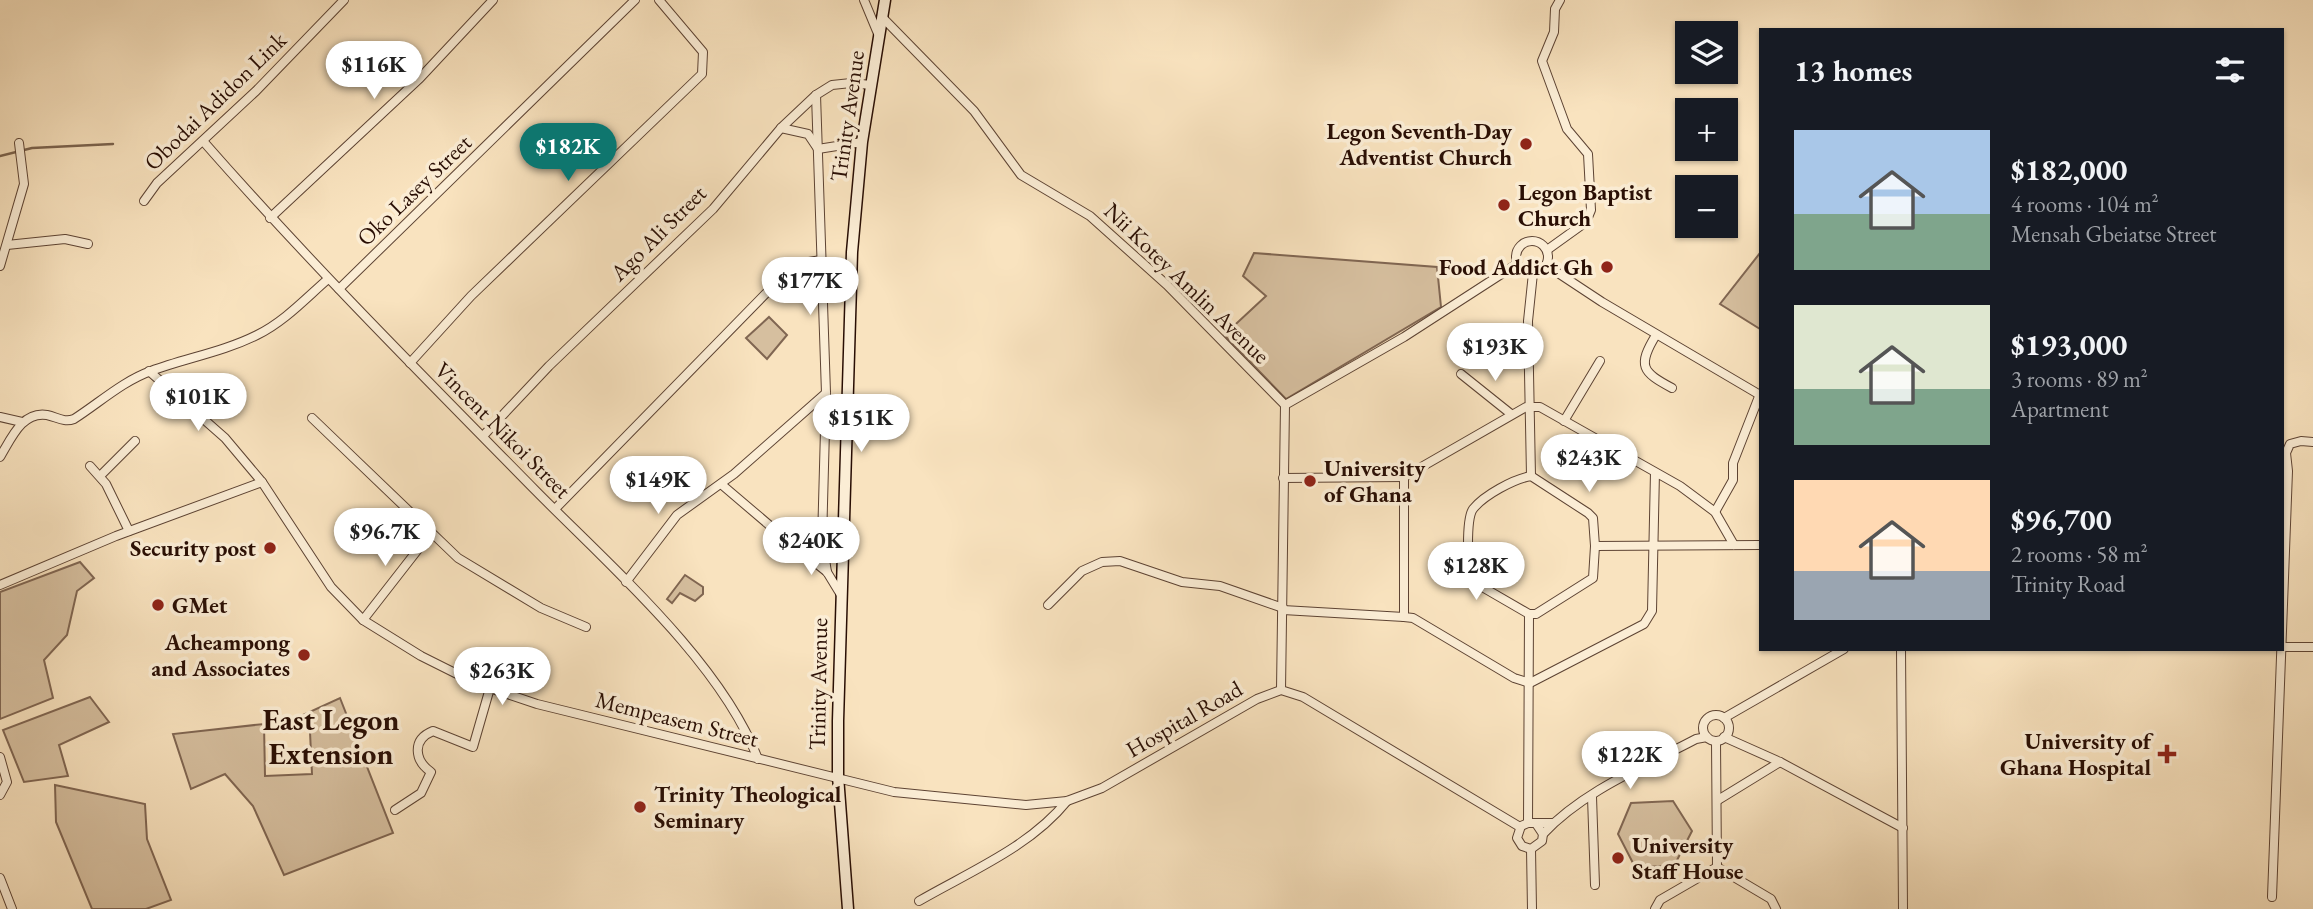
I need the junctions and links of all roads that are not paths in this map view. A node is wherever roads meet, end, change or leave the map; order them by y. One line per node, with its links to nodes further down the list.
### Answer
1 (344, 0): 13 (street, Obodai Adidon Link)
2 (493, 0): 18 (street)
3 (635, 0): 28 (street, Oko Lasey Street)
4 (659, 0): 31 (street)
5 (864, 0): 9 (street)
6 (885, 0): 8 (street, Trinity Avenue)
7 (1560, 0): 21 (street)
8 (882, 16): 9 (street, Trinity Avenue); 38 (street, Nii Kotey Amlin Avenue)
9 (879, 37): 10 (street, Trinity Avenue)
10 (871, 85): 11 (street, Ago Ali Street); 14 (street, Trinity Avenue)
11 (817, 94): 12 (street, Ago Ali Street); 16 (street)
12 (781, 128): 16 (street); 45 (street, Ago Ali Street)
13 (203, 141): 17 (street, Obodai Adidon Link); 18 (street, Vincent Nikoi Street)
14 (862, 142): 16 (street); 71 (street, Trinity Avenue)
15 (20, 145): 20 (street)
16 (818, 149): 22 (street)
17 (144, 201)
18 (271, 218): 27 (street, Vincent Nikoi Street)
19 (88, 244): 20 (street)
20 (7, 245): 25 (street)
21 (1547, 250): 23 (street); 24 (street)
22 (821, 260): 35 (street); 57 (street)
23 (1517, 264): 26 (street); 38 (street)
24 (1546, 265): 26 (street); 29 (street)
25 (0, 266)
26 (1533, 273): 39 (street)
27 (328, 279): 28 (street, Vincent Nikoi Street); 32 (street)
28 (339, 289): 31 (street, Vincent Nikoi Street)
29 (1656, 335): 34 (street); 36 (street)
30 (1600, 361): 43 (street)
31 (410, 363): 45 (street, Vincent Nikoi Street)
32 (149, 371): 44 (street); 55 (street, Mempeasem Street)
33 (1461, 374): 40 (street)
34 (1672, 388)
35 (827, 393): 56 (street); 62 (street)
36 (1759, 394)
37 (1759, 398): 58 (street)
38 (1285, 405): 54 (street)
39 (1532, 405): 40 (street); 43 (street); 52 (street)
40 (1511, 414): 53 (street)
41 (0, 417): 44 (street)
42 (312, 418): 61 (street)
43 (1564, 421): 50 (street)
44 (22, 422): 48 (street)
45 (483, 436): 57 (street, Vincent Nikoi Street)
46 (135, 441): 51 (street)
47 (2313, 442): 59 (street)
48 (0, 457)
49 (90, 466): 51 (street)
50 (1655, 472): 58 (street); 63 (street)
51 (100, 475): 60 (street)
52 (1531, 476): 66 (street); 74 (street)
53 (1404, 477): 54 (street); 75 (street)
54 (1283, 478): 73 (street)
55 (262, 482): 60 (street); 76 (street, Mempeasem Street)
56 (721, 484): 67 (street); 69 (street)
57 (555, 509): 69 (street, Vincent Nikoi Street)
58 (1716, 512): 64 (street)
59 (2284, 522)
60 (129, 531): 70 (street)
61 (430, 534): 76 (street); 77 (street)
62 (819, 545): 67 (street); 68 (street)
63 (1655, 545): 64 (street); 66 (street); 83 (street)
64 (1734, 545): 65 (street)
65 (1759, 545)
66 (1595, 546): 74 (street)
67 (795, 547): 68 (street)
68 (827, 572): 71 (street)
69 (626, 582): 89 (street, Vincent Nikoi Street)
70 (0, 585)
71 (841, 595): 91 (street, Trinity Avenue)
72 (1048, 605): 73 (street)
73 (1283, 609): 75 (street); 85 (street)
74 (1529, 614): 83 (street)
75 (1404, 617): 83 (street)
76 (363, 620): 84 (street, Mempeasem Street)
77 (586, 627)
78 (2284, 647): 79 (street)
79 (2313, 647)
80 (1841, 651): 86 (street)
81 (1901, 651): 99 (street)
82 (2282, 651): 105 (street)
83 (1530, 683): 98 (street)
84 (490, 688): 89 (street, Mempeasem Street); 96 (street)
85 (1281, 690): 95 (street, Hospital Road); 98 (street)
86 (1726, 721): 87 (street); 87 (street)
87 (1713, 736): 90 (street); 93 (street); 94 (street)
88 (0, 757): 92 (street)
89 (758, 759): 91 (street, Mempeasem Street)
90 (1780, 762): 94 (street); 99 (street)
91 (838, 776): 95 (street, Hospital Road); 108 (street, Trinity Avenue)
92 (0, 795)
93 (1592, 797): 97 (street); 104 (street)
94 (1718, 800): 102 (street)
95 (1068, 802): 106 (street)
96 (395, 810)
97 (1553, 823): 98 (street); 100 (street)
98 (1525, 827): 100 (street); 101 (street)
99 (1903, 828): 112 (street)
100 (1543, 834): 101 (street)
101 (1531, 849): 109 (street)
102 (1717, 867): 110 (street); 111 (street)
103 (0, 878): 107 (street)
104 (1595, 885)
105 (2272, 897)
106 (919, 901)
107 (12, 909)
108 (848, 909)
109 (1532, 909)
110 (1656, 909)
111 (1776, 909)
112 (1903, 909)

